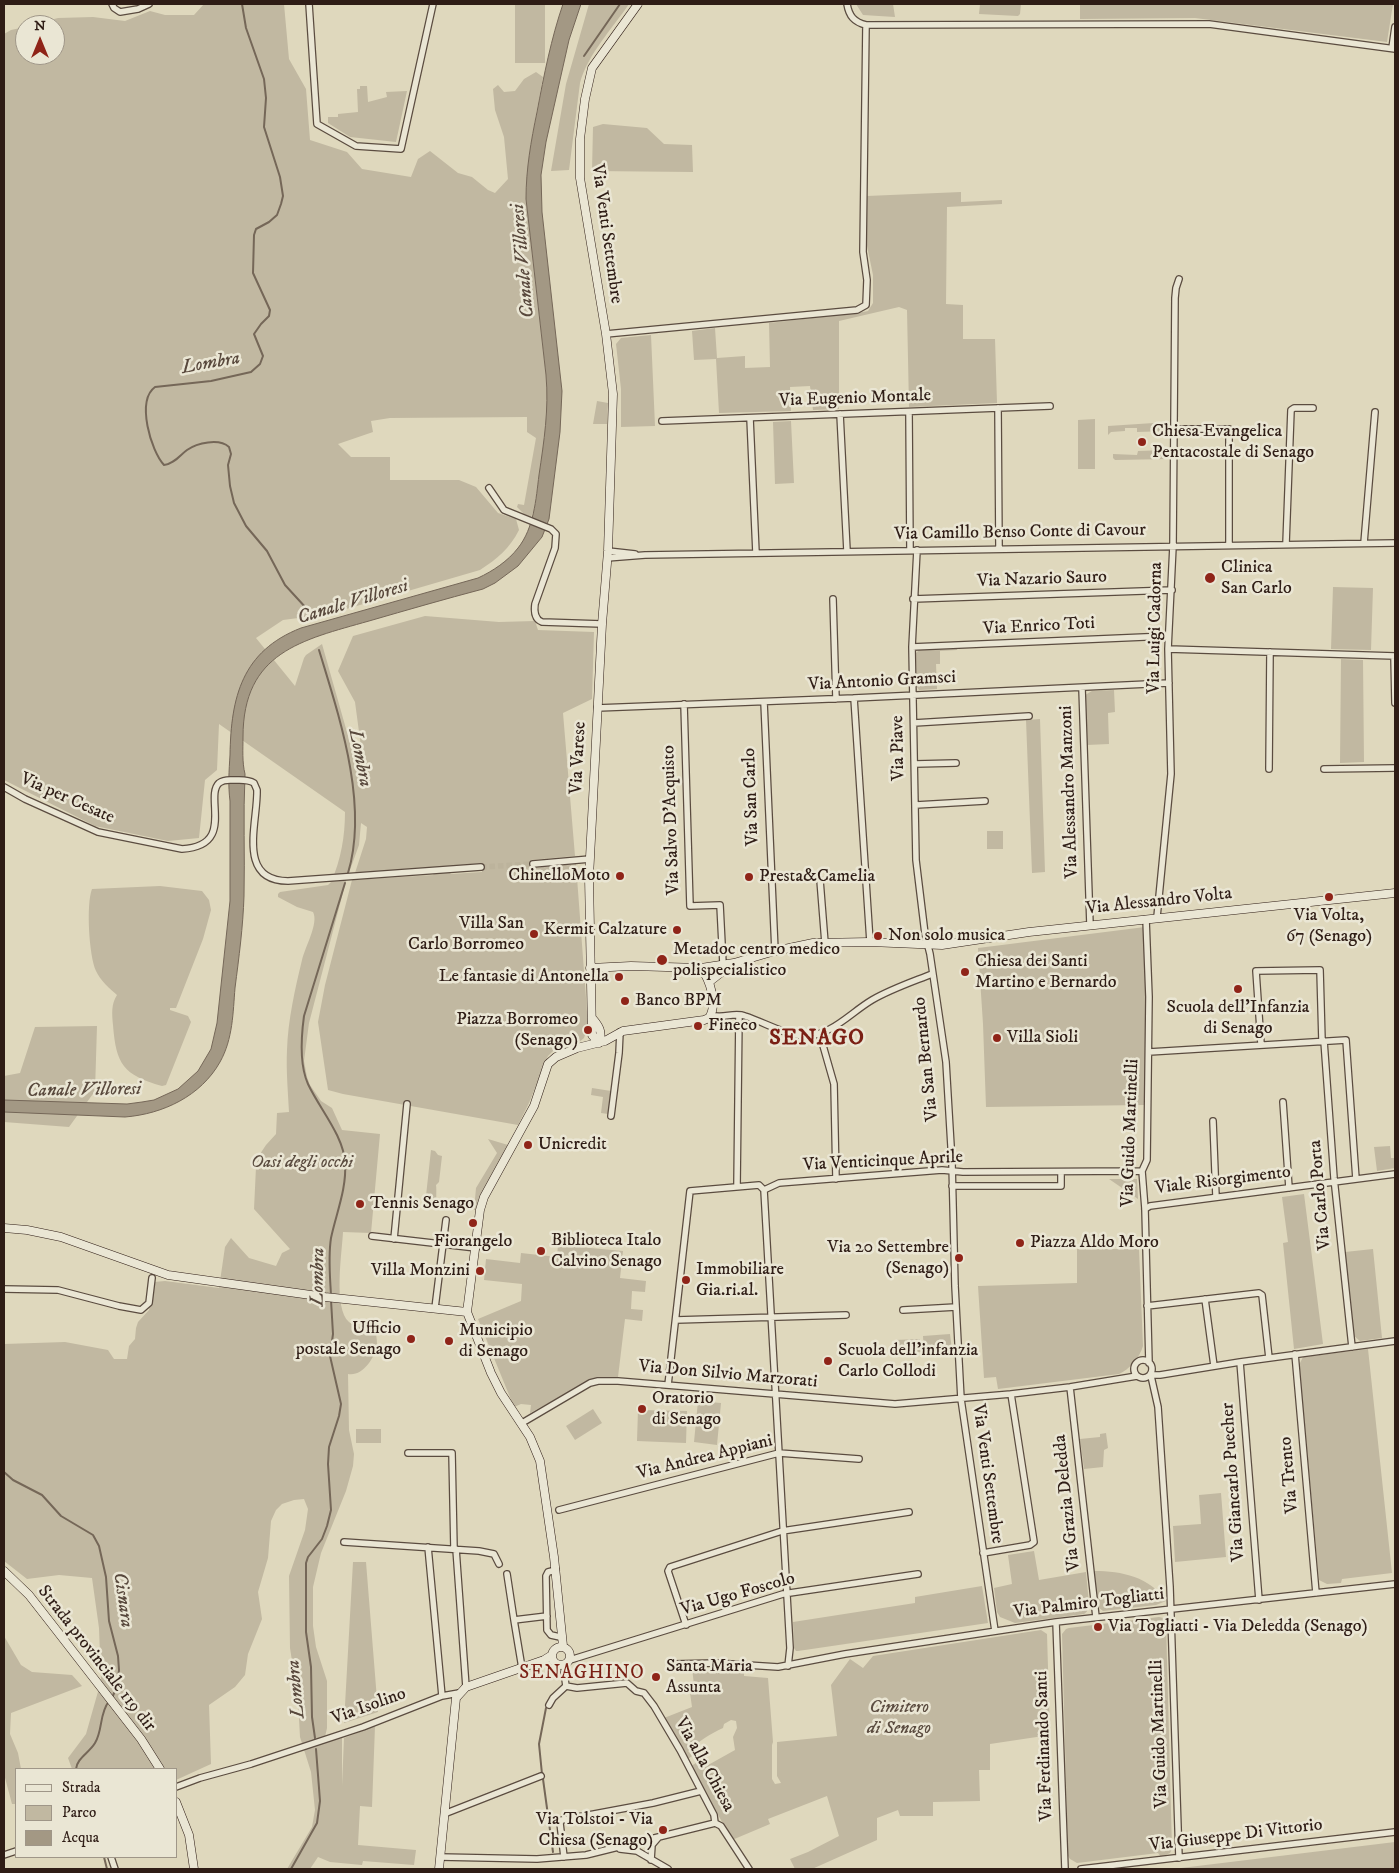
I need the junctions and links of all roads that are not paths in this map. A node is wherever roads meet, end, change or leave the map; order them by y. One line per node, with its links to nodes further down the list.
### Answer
1 (112, 4): 2 (street)
2 (149, 4)
3 (309, 4): 4 (street)
4 (433, 4)
5 (638, 4): 11 (street, Via Venti Settembre)
6 (847, 4): 7 (street)
7 (866, 25): 9 (street); 11 (street)
8 (1395, 27): 9 (street)
9 (1394, 48)
10 (1180, 279): 20 (street, Via Luigi Cadorna)
11 (606, 334): 31 (street, Via Venti Settembre)
12 (1050, 406): 13 (street, Via Eugenio Montale)
13 (998, 408): 15 (street, Via Eugenio Montale); 27 (street)
14 (1313, 408): 24 (street)
15 (909, 412): 17 (street, Via Eugenio Montale); 28 (street, Via Piave)
16 (1375, 412): 22 (street)
17 (840, 414): 18 (street, Via Eugenio Montale); 29 (street)
18 (750, 418): 19 (street, Via Eugenio Montale); 30 (street)
19 (662, 421)
20 (1173, 429): 25 (street); 26 (street, Via Luigi Cadorna)
21 (489, 488): 35 (street)
22 (1364, 543): 23 (street, Via Camillo Benso Conte di Cavour); 24 (street, Via Camillo Benso Conte di Cavour)
23 (1395, 543)
24 (1286, 544): 25 (street, Via Camillo Benso Conte di Cavour)
25 (1229, 545): 26 (street, Via Camillo Benso Conte di Cavour)
26 (1173, 546): 27 (street, Via Camillo Benso Conte di Cavour); 32 (street, Via Luigi Cadorna)
27 (999, 548): 28 (street, Via Camillo Benso Conte di Cavour)
28 (914, 550): 29 (street, Via Camillo Benso Conte di Cavour); 34 (street, Via Piave)
29 (847, 551): 30 (street, Via Camillo Benso Conte di Cavour)
30 (756, 553): 31 (street, Via Camillo Benso Conte di Cavour)
31 (608, 555): 35 (street, Via Varese)
32 (1172, 590): 34 (street, Via Nazario Sauro); 36 (street, Via Luigi Cadorna)
33 (834, 599): 45 (street)
34 (914, 599): 37 (street, Via Piave)
35 (602, 624): 49 (street, Via Varese)
36 (1168, 636): 37 (street, Via Enrico Toti); 38 (street, Via Luigi Cadorna)
37 (912, 647): 43 (street, Via Piave)
38 (1168, 649): 39 (street); 41 (street, Via Luigi Cadorna)
39 (1270, 652): 40 (street); 55 (street)
40 (1394, 656): 47 (street)
41 (1169, 684): 42 (street, Via Antonio Gramsci); 65 (street, Via Luigi Cadorna)
42 (1082, 688): 43 (street, Via Antonio Gramsci); 67 (street, Via Alessandro Manzoni)
43 (913, 695): 44 (street, Via Antonio Gramsci); 51 (street, Via Piave)
44 (854, 698): 45 (street, Via Antonio Gramsci); 68 (street)
45 (836, 699): 46 (street, Via Antonio Gramsci)
46 (764, 702): 48 (street, Via Antonio Gramsci); 71 (street, Via San Carlo)
47 (1395, 703)
48 (684, 704): 49 (street, Via Antonio Gramsci); 74 (street, Via Salvo D'Acquisto)
49 (597, 708): 60 (street, Via Varese)
50 (1029, 716): 51 (street)
51 (914, 723): 53 (street, Via Piave)
52 (956, 763): 53 (street)
53 (915, 764): 59 (street, Via Piave)
54 (1395, 768): 56 (street)
55 (1269, 769)
56 (1324, 770)
57 (4, 787): 62 (street, Via per Cesate)
58 (985, 801): 59 (street)
59 (916, 805): 70 (street, Via Piave)
60 (590, 859): 61 (street); 72 (street, Via Varese)
61 (533, 864)
62 (481, 867)
63 (820, 880): 69 (street)
64 (1395, 893): 65 (street, Via Alessandro Volta)
65 (1157, 918): 66 (street, Via Alessandro Volta)
66 (1146, 919): 67 (street, Via Alessandro Volta); 87 (street, Via Guido Martinelli)
67 (1090, 925): 70 (street, Via Alessandro Volta)
68 (870, 942): 69 (street, Via Alessandro Volta); 70 (street, Via Alessandro Volta)
69 (825, 943): 71 (street, Via Alessandro Volta)
70 (928, 944): 75 (street, Via San Bernardo)
71 (775, 951): 74 (street, Via Alessandro Volta)
72 (590, 968): 73 (street); 79 (street, Via Varese)
73 (701, 968): 74 (street); 76 (street)
74 (722, 969): 76 (street)
75 (932, 974): 82 (street); 93 (street, Via San Bernardo)
76 (709, 982): 77 (street)
77 (711, 1015): 78 (street); 80 (street)
78 (739, 1015): 82 (street); 99 (street)
79 (592, 1018): 81 (street); 84 (street)
80 (620, 1032): 84 (street); 90 (street)
81 (592, 1035): 84 (street); 86 (street)
82 (820, 1035): 96 (street)
83 (1323, 1041): 85 (street); 85 (street, Via Carlo Porta); 97 (street); 98 (street, Via Carlo Porta)
84 (599, 1043): 86 (street)
85 (1261, 1044): 87 (street)
86 (577, 1048): 110 (street)
87 (1149, 1052): 92 (street, Via Guido Martinelli)
88 (1283, 1102): 101 (street)
89 (407, 1104): 108 (street)
90 (611, 1116)
91 (1213, 1121): 103 (street)
92 (1142, 1171): 94 (street, Via Venticinque Aprile); 104 (street, Via Guido Martinelli)
93 (952, 1172): 94 (street, Via Venticinque Aprile); 96 (street, Via Venticinque Aprile); 100 (street, Via Venti Settembre)
94 (1061, 1172): 100 (street)
95 (1395, 1174): 97 (street, Viale Risorgimento)
96 (836, 1179): 102 (street, Via Venticinque Aprile)
97 (1356, 1179): 98 (street, Viale Risorgimento)
98 (1334, 1182): 101 (street, Viale Risorgimento); 123 (street, Via Carlo Porta)
99 (737, 1186): 102 (street, Via Venticinque Aprile); 121 (street, Via Venticinque Aprile)
100 (952, 1186): 115 (street, Via Venti Settembre)
101 (1289, 1188): 103 (street, Viale Risorgimento)
102 (764, 1190): 120 (street)
103 (1216, 1197): 104 (street, Viale Risorgimento)
104 (1145, 1209): 114 (street, Via Guido Martinelli)
105 (446, 1220): 109 (street)
106 (4, 1228): 116 (street)
107 (372, 1236): 108 (street)
108 (394, 1239): 109 (street)
109 (443, 1244): 110 (street); 116 (street)
110 (476, 1248): 118 (street)
111 (152, 1278): 112 (street)
112 (4, 1289)
113 (1205, 1299): 114 (street); 126 (street); 130 (street)
114 (1148, 1306): 124 (street, Via Guido Martinelli)
115 (956, 1307): 117 (street); 139 (street, Via Venti Settembre)
116 (435, 1308): 118 (street)
117 (903, 1310)
118 (467, 1312): 140 (street)
119 (846, 1315): 120 (street)
120 (772, 1318): 121 (street); 137 (street)
121 (676, 1320): 134 (street)
122 (1395, 1342): 123 (street)
123 (1352, 1346): 125 (street)
124 (1148, 1348): 127 (street); 129 (street, Via Guido Martinelli)
125 (1295, 1354): 126 (street); 157 (street, Via Trento)
126 (1269, 1358): 128 (street)
127 (1141, 1361): 129 (street); 131 (street)
128 (1240, 1362): 130 (street); 159 (street, Via Giancarlo Puecher)
129 (1149, 1364): 132 (street); 133 (street)
130 (1214, 1366): 132 (street)
131 (1136, 1373): 133 (street); 135 (street, Via Don Silvio Marzorati)
132 (1167, 1374): 133 (street); 136 (street)
133 (1148, 1376): 136 (street)
134 (668, 1385): 137 (street, Via Don Silvio Marzorati); 140 (street, Via Don Silvio Marzorati)
135 (1070, 1387): 138 (street, Via Don Silvio Marzorati); 162 (street, Via Grazia Deledda)
136 (1155, 1390): 160 (street, Via Guido Martinelli)
137 (776, 1394): 139 (street, Via Don Silvio Marzorati); 142 (street)
138 (1011, 1394): 139 (street, Via Don Silvio Marzorati); 150 (street)
139 (961, 1399): 150 (street, Via Venti Settembre)
140 (522, 1423): 152 (street)
141 (408, 1453): 149 (street)
142 (778, 1453): 143 (street, Via Andrea Appiani); 144 (street, Via Andrea Appiani); 146 (street)
143 (859, 1459)
144 (559, 1510)
145 (910, 1512): 146 (street)
146 (782, 1531): 158 (street); 166 (street)
147 (344, 1542): 148 (street)
148 (428, 1547): 149 (street); 179 (street)
149 (455, 1549): 151 (street); 177 (street)
150 (983, 1552): 167 (street, Via Venti Settembre)
151 (499, 1564)
152 (556, 1570): 161 (street); 165 (street)
153 (4, 1571): 181 (street, Strada provinciale 119 dir)
154 (507, 1574): 163 (street)
155 (918, 1574): 158 (street, Via Ugo Foscolo)
156 (1395, 1584): 157 (street, Via Palmiro Togliatti)
157 (1316, 1593): 159 (street, Via Palmiro Togliatti)
158 (786, 1594): 166 (street, Via Ugo Foscolo); 170 (street)
159 (1259, 1600): 160 (street, Via Palmiro Togliatti)
160 (1170, 1609): 162 (street, Via Palmiro Togliatti); 193 (street, Via Guido Martinelli)
161 (547, 1616): 163 (street); 168 (street)
162 (1096, 1617): 164 (street, Via Palmiro Togliatti)
163 (514, 1620): 175 (street)
164 (1056, 1622): 167 (street, Via Palmiro Togliatti); 199 (street, Via Ferdinando Santi)
165 (560, 1623): 168 (street); 169 (street)
166 (686, 1625): 171 (street, Via Ugo Foscolo)
167 (995, 1631): 172 (street, Via Palmiro Togliatti)
168 (560, 1637): 169 (street)
169 (561, 1646): 171 (street); 171 (street)
170 (790, 1648): 172 (street); 174 (street)
171 (561, 1663): 175 (street); 176 (street)
172 (800, 1663): 174 (street, Via Palmiro Togliatti)
173 (673, 1664): 174 (street, Via Palmiro Togliatti)
174 (788, 1666)
175 (525, 1667): 177 (street)
176 (566, 1686): 180 (street); 184 (street, Via alla Chiesa)
177 (466, 1687): 178 (street)
178 (459, 1694): 179 (street, Via Isolino); 186 (street)
179 (442, 1696): 183 (street, Via Isolino)
180 (549, 1705)
181 (159, 1768)
182 (541, 1776): 186 (street)
183 (178, 1786)
184 (701, 1791): 187 (street, Via alla Chiesa); 192 (street)
185 (178, 1806): 195 (street)
186 (444, 1814): 191 (street)
187 (715, 1823): 189 (street); 198 (street, Via alla Chiesa)
188 (1395, 1832): 193 (street, Via Giuseppe Di Vittorio)
189 (660, 1837): 190 (street); 194 (street)
190 (613, 1849): 192 (street); 194 (street)
191 (440, 1857): 192 (street); 196 (street)
192 (564, 1857)
193 (1179, 1858): 200 (street, Via Giuseppe Di Vittorio)
194 (651, 1860): 197 (street)
195 (194, 1869)
196 (439, 1869)
197 (668, 1869)
198 (749, 1869)
199 (1065, 1869)
200 (1081, 1869)

